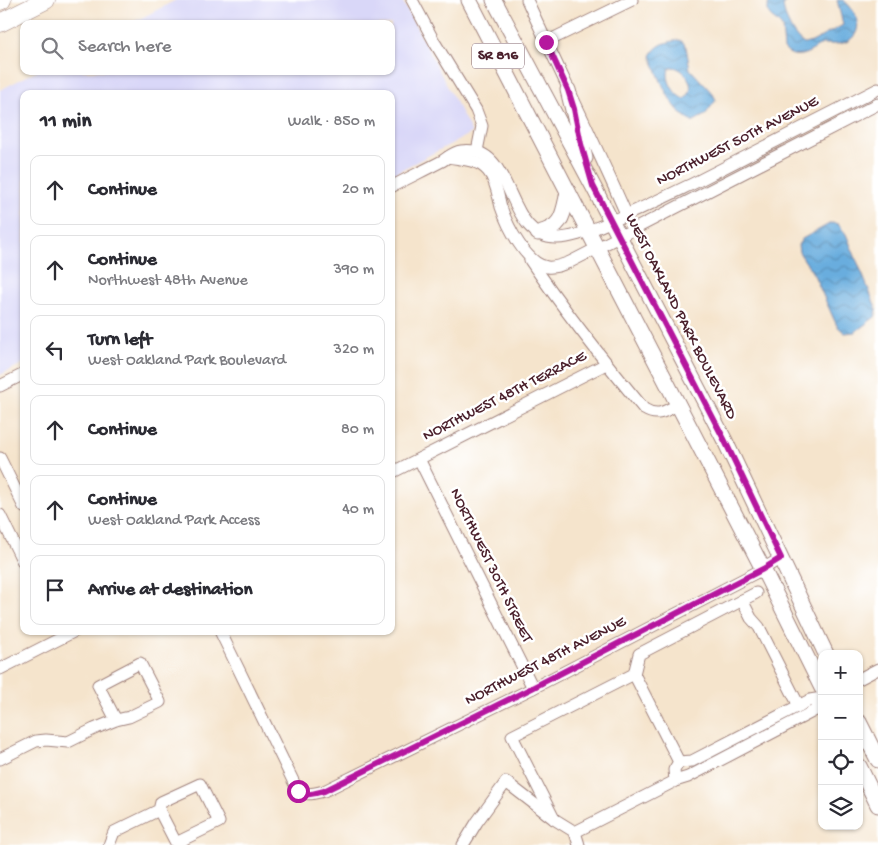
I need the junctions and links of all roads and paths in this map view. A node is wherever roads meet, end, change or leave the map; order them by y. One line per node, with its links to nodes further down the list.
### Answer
1 (46, 0): 7 (highway)
2 (412, 0): 16 (street)
3 (470, 0): 20 (main road, SR 816)
4 (494, 0): 19 (main road, WEST OAKLAND PARK BOULEVARD / SR 816)
5 (526, 0): 8 (street)
6 (632, 0): 8 (street)
7 (0, 23)
8 (546, 42): 10 (street)
9 (878, 89): 11 (street, NORTHWEST 50TH AVENUE)
10 (568, 90): 19 (main road); 21 (street)
11 (856, 100): 13 (street); 14 (street, NORTHWEST 50TH AVENUE)
12 (878, 104): 13 (street, NORTHWEST 50TH AVENUE)
13 (863, 112): 15 (street, NORTHWEST 50TH AVENUE)
14 (787, 135): 15 (street); 21 (street, NORTHWEST 50TH AVENUE)
15 (793, 147): 25 (street, NORTHWEST 50TH AVENUE)
16 (477, 151): 17 (street); 24 (street)
17 (448, 157): 18 (street); 27 (street)
18 (395, 185)
19 (593, 186): 22 (main road, WEST OAKLAND PARK BOULEVARD / SR 816)
20 (568, 192): 23 (main road, SR 816); 24 (main road)
21 (627, 216): 22 (street, NORTHWEST 50TH AVENUE)
22 (611, 222): 23 (street, NORTHWEST 50TH AVENUE); 25 (main road, WEST OAKLAND PARK BOULEVARD / SR 816)
23 (588, 231): 24 (street, NORTHWEST 50TH AVENUE); 26 (main road, SR 816)
24 (538, 233)
25 (619, 236): 26 (street, NORTHWEST 50TH AVENUE); 38 (main road, WEST OAKLAND PARK BOULEVARD / SR 816)
26 (596, 247): 27 (street, NORTHWEST 50TH AVENUE); 31 (main road, SR 816)
27 (525, 252): 28 (street)
28 (606, 364): 31 (street); 33 (street, NORTHWEST 48TH TERRACE)
29 (20, 376): 30 (street)
30 (0, 386)
31 (677, 405): 39 (main road, SR 816)
32 (0, 458): 35 (street)
33 (419, 459): 34 (street, NORTHWEST 48TH TERRACE); 50 (street, NORTHWEST 30TH STREET)
34 (395, 471)
35 (20, 499)
36 (0, 515): 37 (street)
37 (20, 556)
38 (781, 558): 39 (street, NORTHWEST 48TH AVENUE); 44 (main road, WEST OAKLAND PARK BOULEVARD / SR 816)
39 (763, 569): 49 (main road, SR 816); 50 (street, NORTHWEST 48TH AVENUE)
40 (756, 593): 41 (street)
41 (742, 600): 47 (street); 52 (street)
42 (58, 635): 45 (street)
43 (222, 635): 50 (street, NORTHWEST 48TH AVENUE)
44 (824, 650)
45 (0, 669)
46 (878, 669): 48 (street)
47 (634, 674): 58 (street); 63 (street)
48 (863, 677)
49 (818, 680)
50 (532, 688)
51 (818, 699): 52 (street)
52 (799, 706): 58 (street)
53 (818, 706): 60 (street)
54 (116, 720): 54 (street); 56 (street)
55 (863, 730): 57 (main road)
56 (0, 759)
57 (878, 760)
58 (679, 762): 60 (street)
59 (863, 774): 61 (main road)
60 (675, 781): 64 (street)
61 (878, 805)
62 (159, 810): 62 (street); 65 (street)
63 (554, 819): 64 (street); 66 (street)
64 (575, 832): 67 (street)
65 (109, 845)
66 (463, 845)
67 (579, 845)

